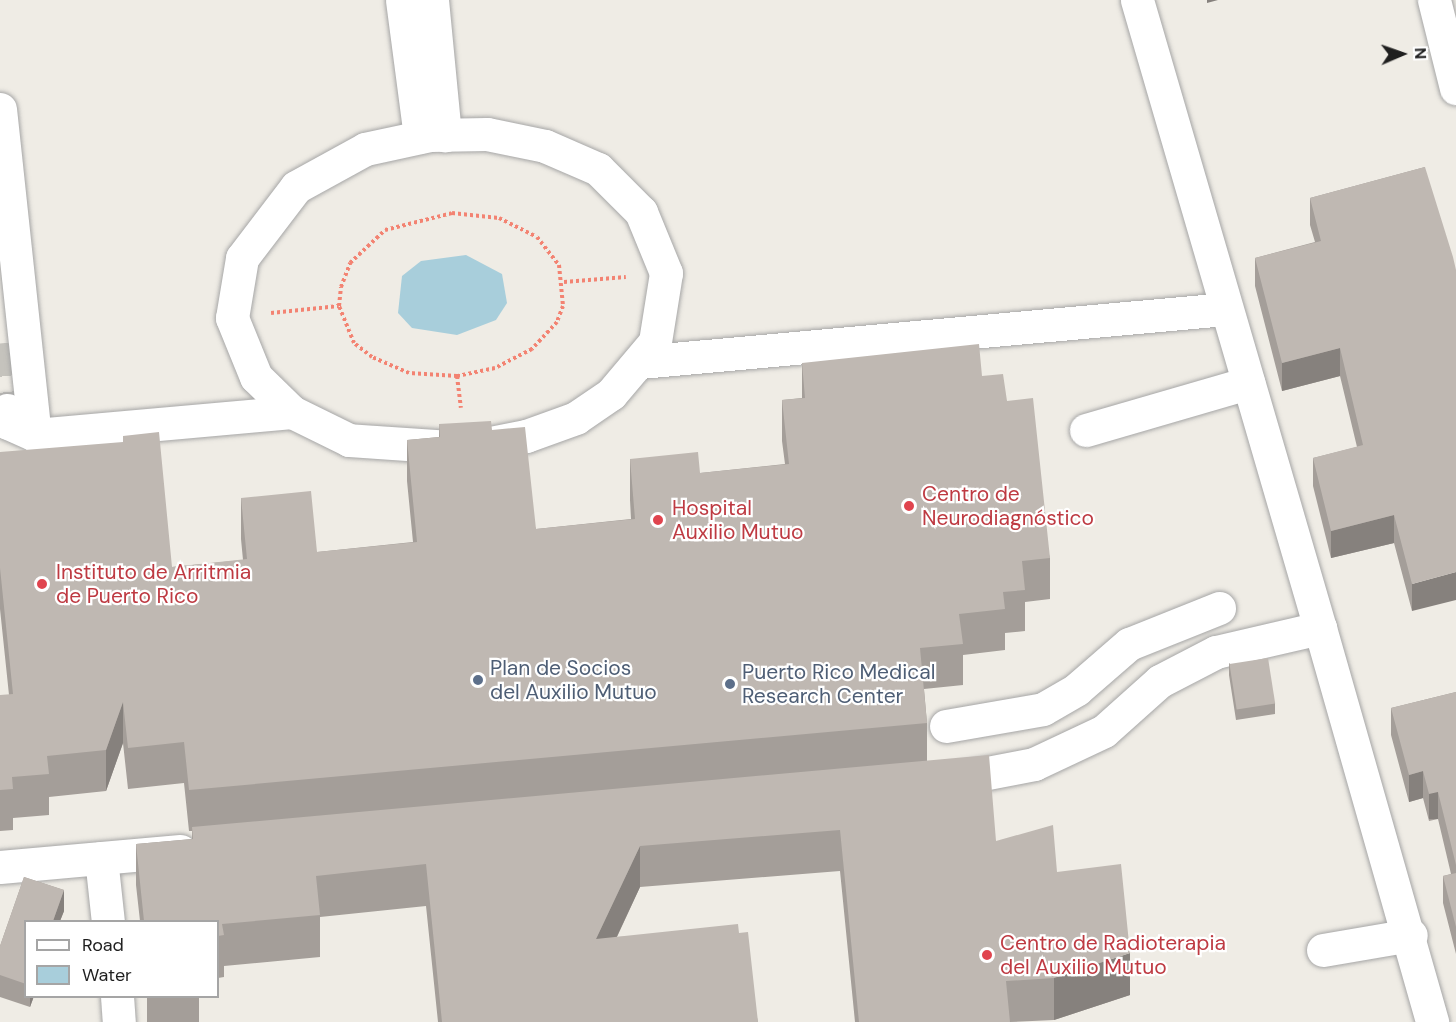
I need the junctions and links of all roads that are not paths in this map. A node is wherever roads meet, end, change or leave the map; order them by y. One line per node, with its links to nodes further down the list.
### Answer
1 (402, 0): 8 (street)
2 (432, 0): 8 (street)
3 (1137, 0): 9 (street)
4 (1434, 0): 5 (street)
5 (1449, 30): 6 (street)
6 (1456, 88)
7 (0, 109): 15 (street)
8 (432, 136): 10 (street); 13 (street)
9 (1226, 309): 10 (street); 11 (street)
10 (640, 362): 13 (street)
11 (1248, 383): 14 (street); 17 (street)
12 (7, 410): 15 (street)
13 (292, 412): 15 (street)
14 (1086, 430)
15 (35, 435)
16 (1219, 608): 18 (street)
17 (1320, 628): 19 (street); 24 (street)
18 (946, 726)
19 (918, 783)
20 (207, 848): 21 (street)
21 (100, 858): 22 (street); 23 (street)
22 (0, 867)
23 (108, 920)
24 (1411, 935): 25 (street); 28 (street)
25 (1323, 950)
26 (117, 998): 27 (street)
27 (120, 1022)
28 (1432, 1022)

